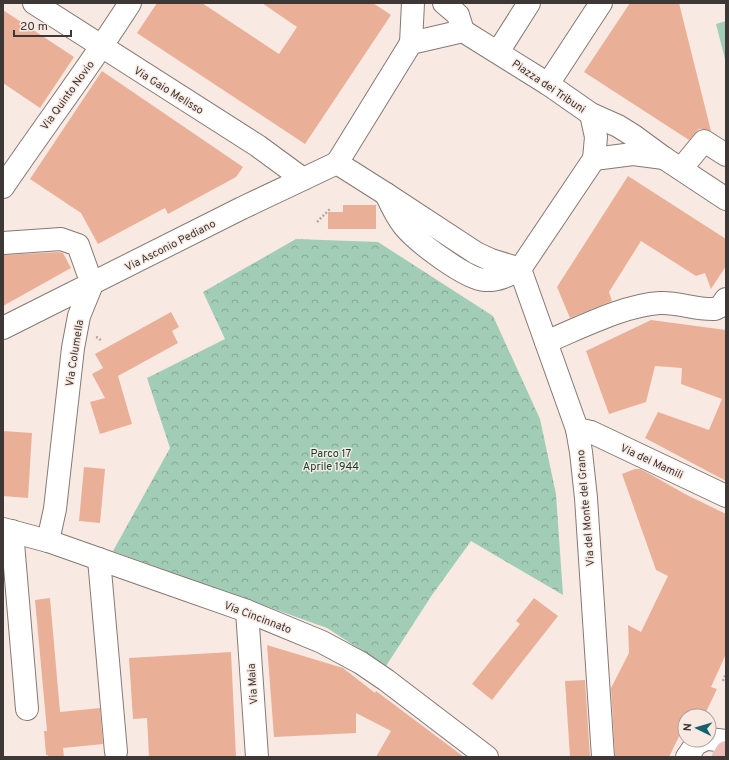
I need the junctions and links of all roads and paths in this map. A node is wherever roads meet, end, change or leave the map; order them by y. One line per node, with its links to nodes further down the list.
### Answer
1 (34, 3): 9 (street, Via Gaio Melisso)
2 (130, 3): 9 (street, Via Quinto Novio)
3 (413, 3): 8 (street)
4 (444, 3): 7 (street)
5 (529, 3): 10 (street)
6 (601, 3): 11 (street)
7 (463, 30): 8 (street); 10 (street, Piazza dei Tribuni)
8 (411, 43): 15 (street)
9 (102, 47): 17 (street, Via Gaio Melisso); 18 (street, Via Quinto Novio)
10 (498, 52): 11 (street, Piazza dei Tribuni)
11 (548, 84): 12 (street, Piazza dei Tribuni)
12 (591, 114): 14 (street, Piazza dei Tribuni); 16 (street)
13 (726, 155): 16 (street)
14 (594, 159): 16 (street); 23 (street, Piazza dei Tribuni)
15 (337, 163): 17 (street, Via Asconio Pediano); 23 (street)
16 (672, 164): 19 (street)
17 (303, 179): 24 (street, Via Asconio Pediano)
18 (3, 187)
19 (726, 199)
20 (330, 209): 21 (path)
21 (317, 222)
22 (3, 243): 24 (street)
23 (520, 269): 27 (street, Via del Monte del Grano)
24 (92, 284): 26 (street, Via Asconio Pediano); 31 (street, Via Columella)
25 (726, 299): 27 (street)
26 (3, 328)
27 (546, 342): 28 (street, Via del Monte del Grano)
28 (577, 429): 29 (street, Via dei Mamili); 42 (street, Via del Monte del Grano)
29 (726, 496)
30 (8, 530): 31 (street, Via Cincinnato); 36 (street)
31 (48, 541): 32 (street, Via Cincinnato)
32 (99, 559): 33 (street, Via Cincinnato); 38 (street)
33 (246, 611): 40 (street, Via Maia); 41 (street, Via Cincinnato)
34 (726, 673): 35 (path)
35 (723, 680)
36 (27, 709)
37 (693, 748): 43 (street)
38 (116, 752)
39 (726, 752): 44 (main road)
40 (257, 757)
41 (487, 757)
42 (603, 757)
43 (687, 757)
44 (724, 757)

